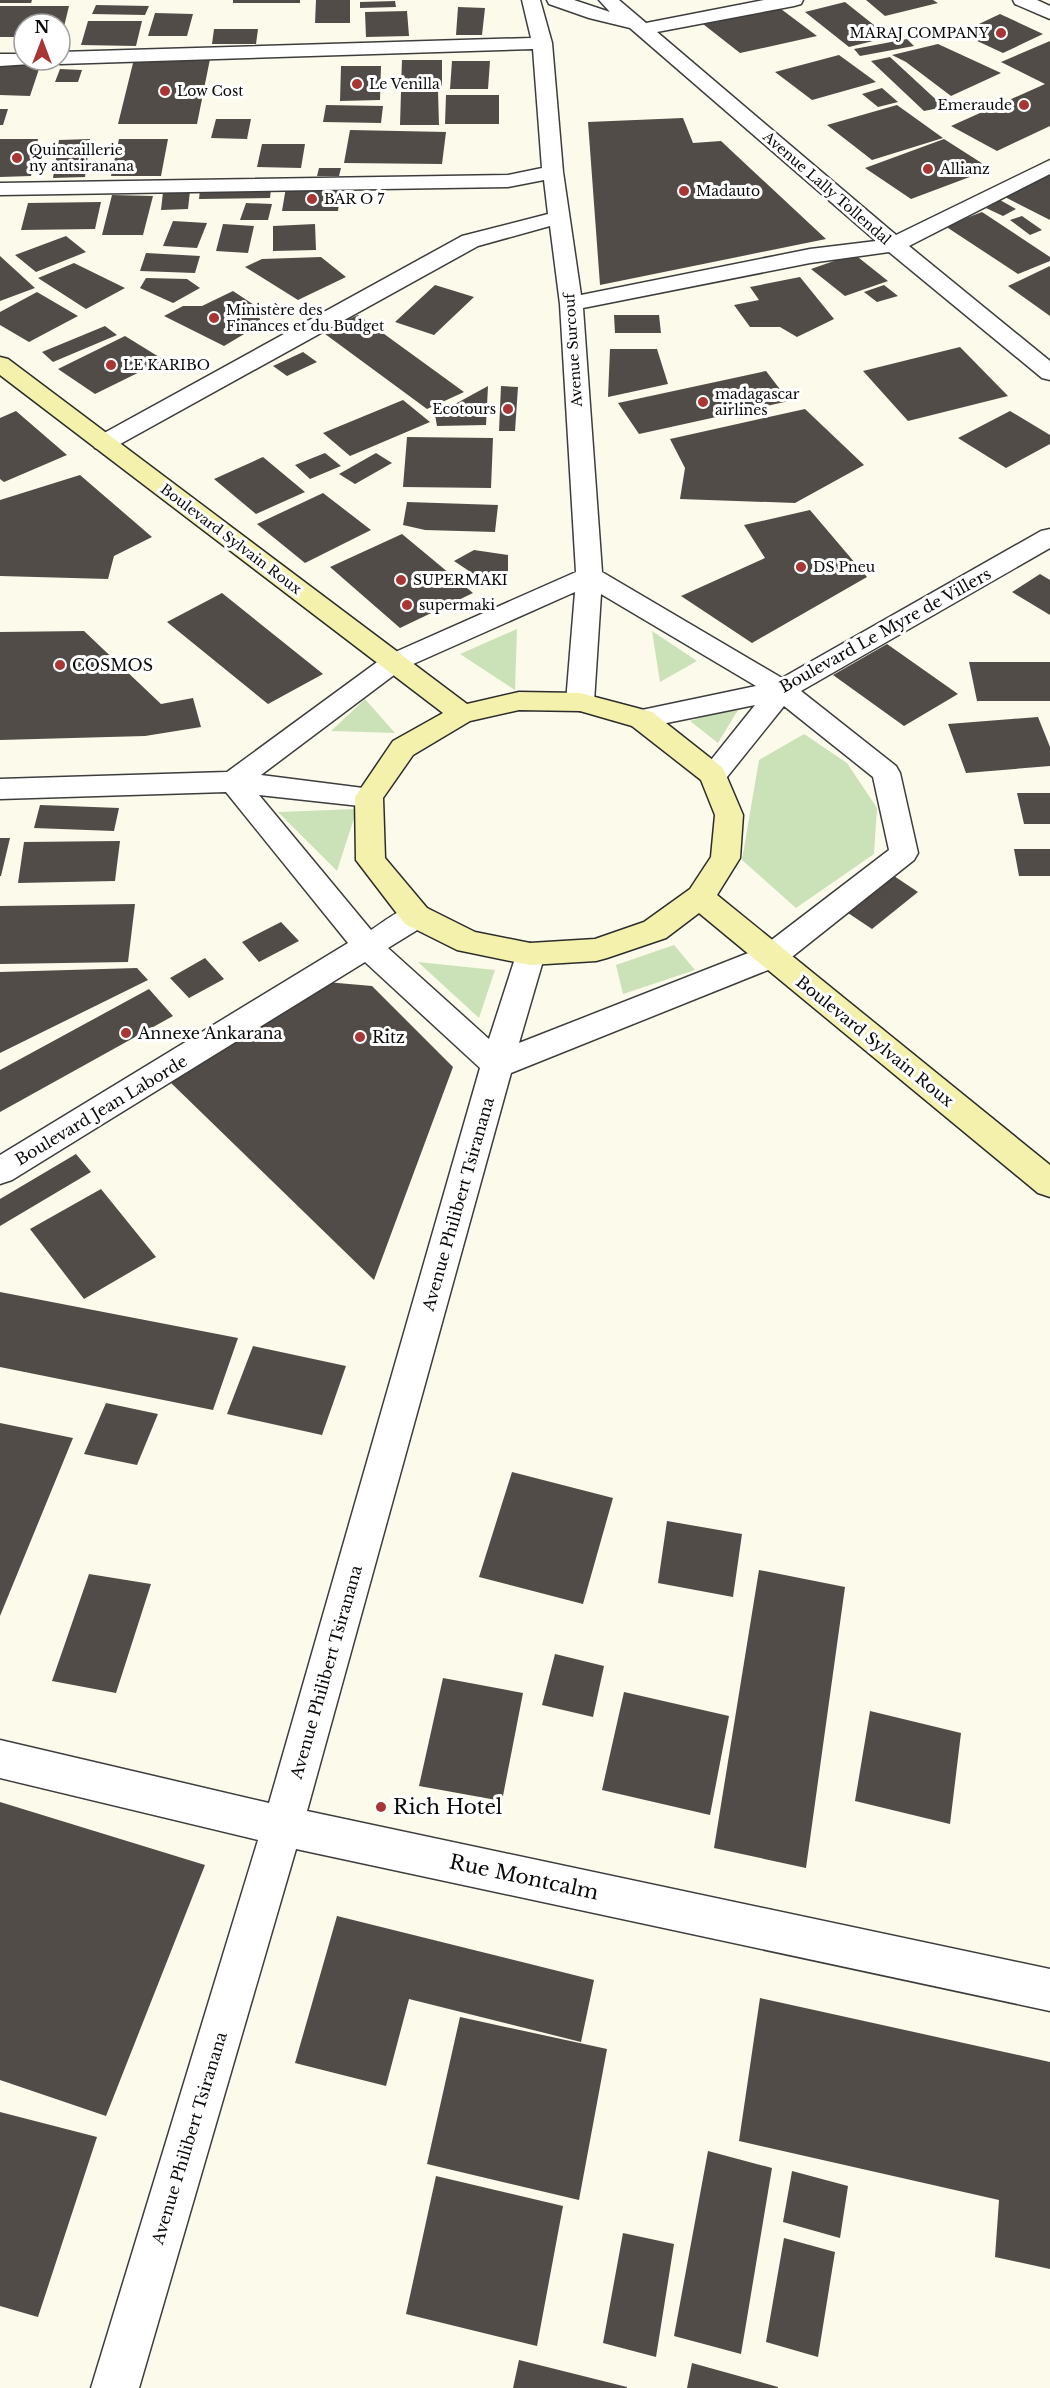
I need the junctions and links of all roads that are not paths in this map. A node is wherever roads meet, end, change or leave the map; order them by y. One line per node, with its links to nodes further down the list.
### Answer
1 (531, 0): 8 (street, Avenue Surcouf)
2 (608, 0): 7 (street, Avenue Lally Tollendal)
3 (794, 0): 7 (street)
4 (1022, 0): 6 (street)
5 (560, 1): 7 (street); 8 (street)
6 (1050, 13)
7 (640, 26): 14 (street, Avenue Lally Tollendal)
8 (541, 39): 9 (street); 11 (street, Avenue Surcouf)
9 (72, 58)
10 (1050, 166): 14 (street)
11 (553, 172): 12 (street); 13 (street, Avenue Surcouf)
12 (0, 189)
13 (560, 217): 15 (street, Avenue Surcouf); 18 (street)
14 (894, 246): 15 (street); 17 (street, Avenue Lally Tollendal)
15 (571, 304): 20 (street, Avenue Surcouf)
16 (0, 364): 18 (main road, Boulevard Sylvain Roux)
17 (1050, 372)
18 (104, 442): 21 (main road, Boulevard Sylvain Roux)
19 (1050, 537): 22 (street, Boulevard Le Myre de Villers)
20 (588, 576): 21 (street); 22 (street); 23 (street, Avenue Surcouf)
21 (393, 663): 24 (main road, Boulevard Sylvain Roux); 27 (street)
22 (782, 690): 25 (street, Boulevard Le Myre de Villers); 26 (street); 34 (street)
23 (580, 702): 24 (main road); 25 (main road)
24 (462, 714): 29 (main road)
25 (642, 719): 26 (main road)
26 (713, 775): 30 (main road)
27 (233, 782): 28 (street); 29 (street); 32 (street)
28 (0, 789)
29 (369, 797): 31 (main road)
30 (700, 897): 33 (main road); 34 (main road, Boulevard Sylvain Roux)
31 (416, 915): 32 (street, Boulevard Jean Laborde); 33 (main road)
32 (368, 947): 35 (street); 36 (street, Boulevard Jean Laborde)
33 (530, 954): 35 (street, Avenue Philibert Tsiranana)
34 (772, 956): 35 (street); 37 (main road, Boulevard Sylvain Roux)
35 (497, 1065): 39 (street, Avenue Philibert Tsiranana)
36 (0, 1171)
37 (1050, 1184)
38 (0, 1759): 39 (street, Rue Montcalm)
39 (283, 1826): 40 (street, Rue Montcalm); 41 (street, Avenue Philibert Tsiranana)
40 (1050, 1989)
41 (115, 2388)

